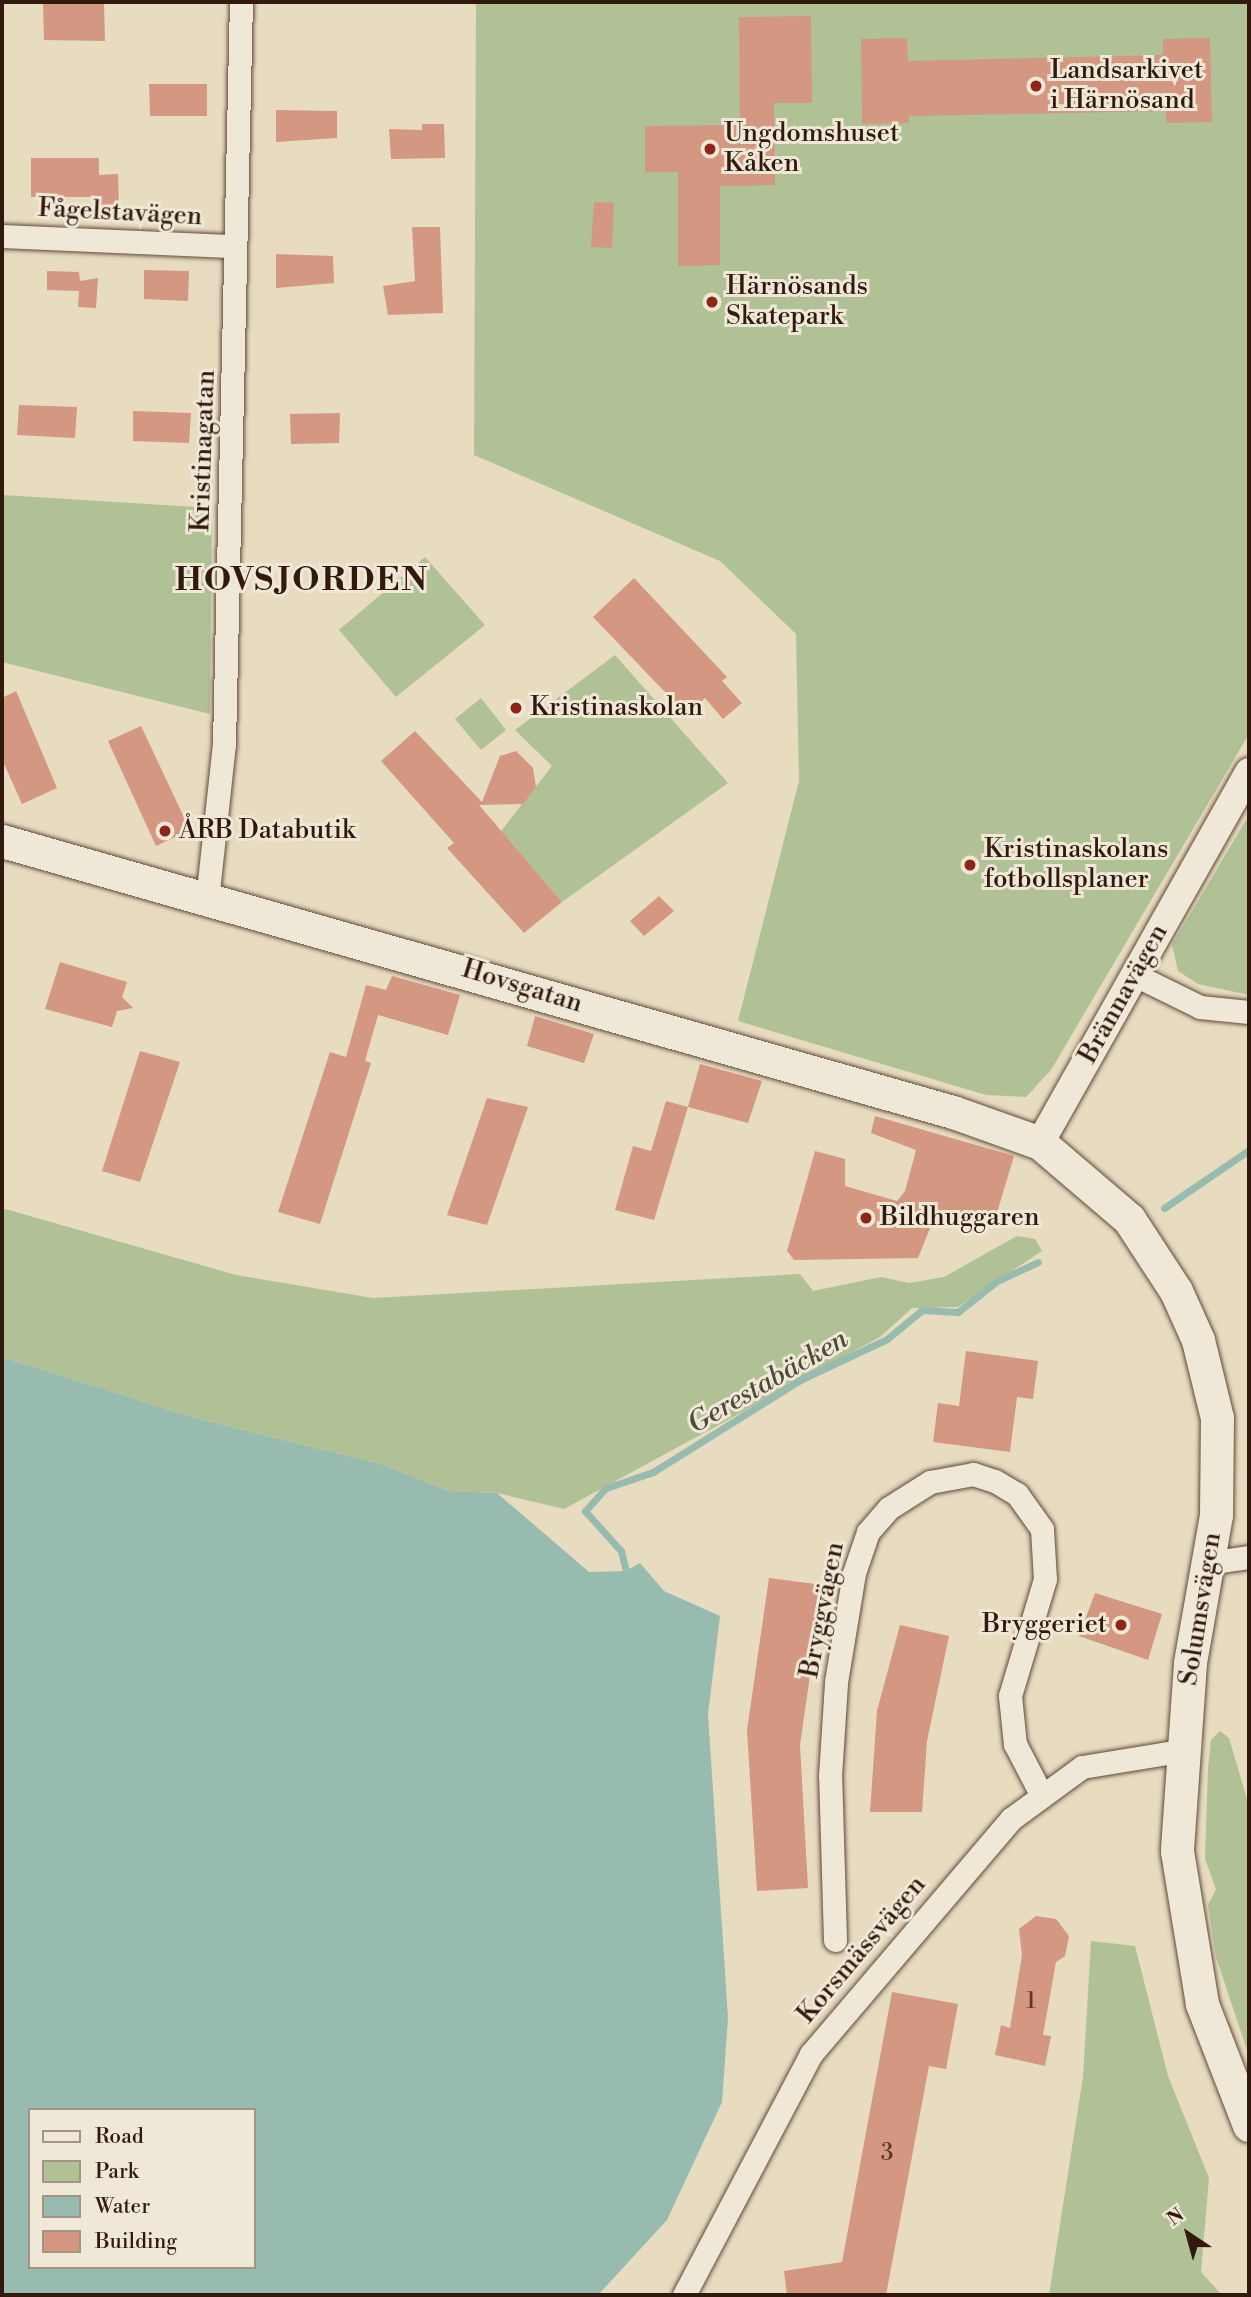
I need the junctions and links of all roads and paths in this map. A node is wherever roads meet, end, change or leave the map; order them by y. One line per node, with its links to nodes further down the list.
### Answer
1 (241, 2): 3 (street, Kristinagatan)
2 (2, 236): 3 (street, Fågelstavägen)
3 (235, 246): 6 (street, Kristinagatan)
4 (1249, 772): 7 (street, Brännavägen)
5 (2, 841): 6 (main road, Hovsgatan)
6 (207, 900): 9 (main road, Hovsgatan)
7 (1135, 975): 8 (street); 9 (street, Brännavägen)
8 (1249, 1012)
9 (1040, 1143): 11 (main road, Solumsvägen)
10 (1249, 1557): 11 (street)
11 (1207, 1563): 12 (main road, Solumsvägen)
12 (1180, 1751): 13 (street, Korsmässvägen); 15 (main road, Solumsvägen)
13 (1040, 1793): 14 (street, Bryggvägen); 16 (street, Korsmässvägen)
14 (835, 1940)
15 (1249, 2125)
16 (684, 2295)

